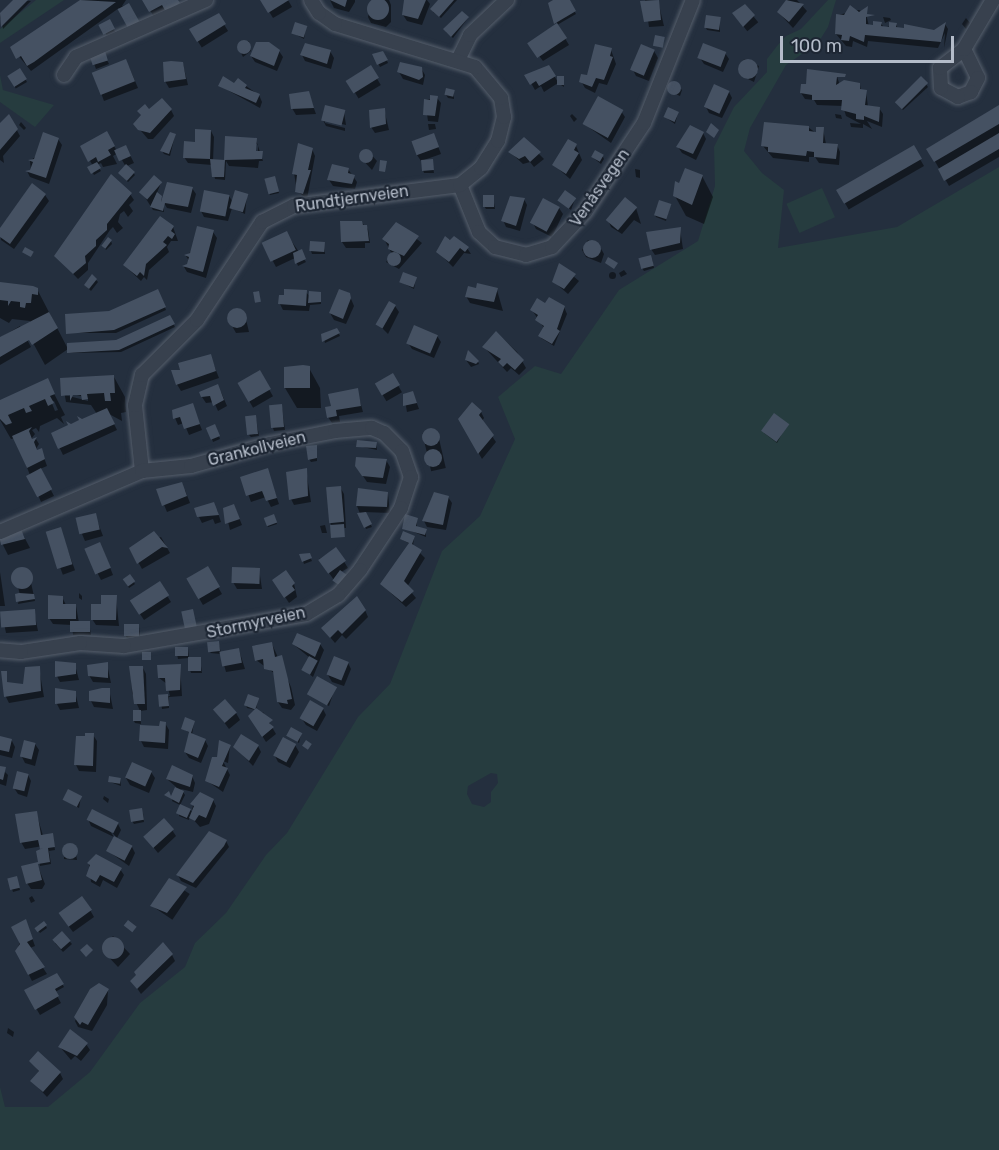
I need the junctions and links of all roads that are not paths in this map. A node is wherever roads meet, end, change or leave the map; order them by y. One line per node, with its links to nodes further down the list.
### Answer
1 (206, 0): 8 (street)
2 (311, 0): 7 (street)
3 (507, 0): 7 (street)
4 (693, 0): 9 (street, Venåsvegen)
5 (993, 0): 6 (street)
6 (964, 49)
7 (458, 60): 9 (street)
8 (64, 75)
9 (460, 185): 11 (street, Rundtjernveien)
10 (372, 429): 11 (street, Grankollveien); 13 (street, Stormyrveien)
11 (142, 471): 12 (street)
12 (0, 532)
13 (0, 650)

